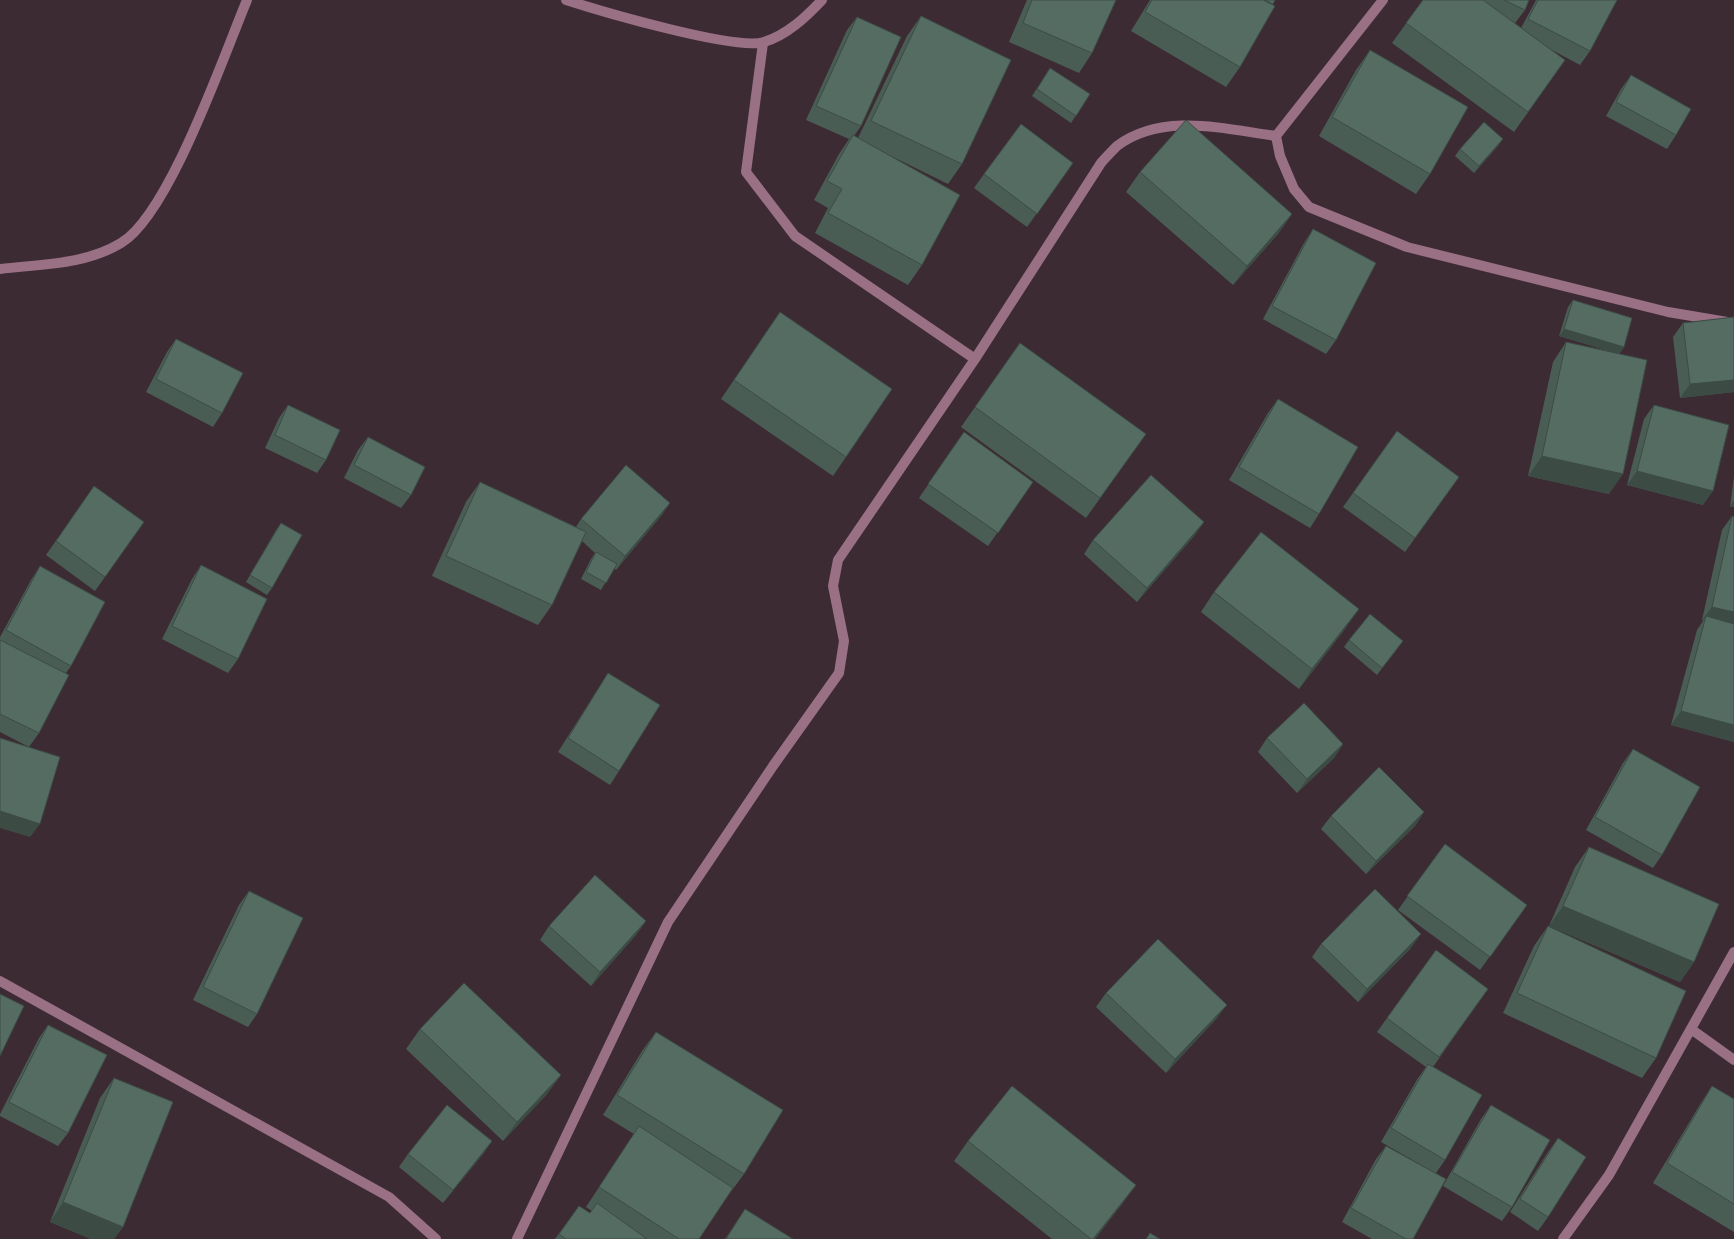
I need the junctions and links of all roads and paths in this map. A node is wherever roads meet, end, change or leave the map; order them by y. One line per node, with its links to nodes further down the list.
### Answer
1 (247, 0): 7 (street)
2 (566, 0): 5 (street)
3 (822, 0): 5 (street)
4 (1383, 0): 6 (street)
5 (763, 43): 9 (street)
6 (1276, 136): 8 (street); 9 (street)
7 (0, 269)
8 (1734, 323)
9 (975, 359): 15 (street)
10 (1734, 952): 12 (street)
11 (0, 981): 14 (street)
12 (1690, 1029): 13 (street); 16 (street)
13 (1734, 1060)
14 (436, 1239)
15 (517, 1239)
16 (1563, 1239)

